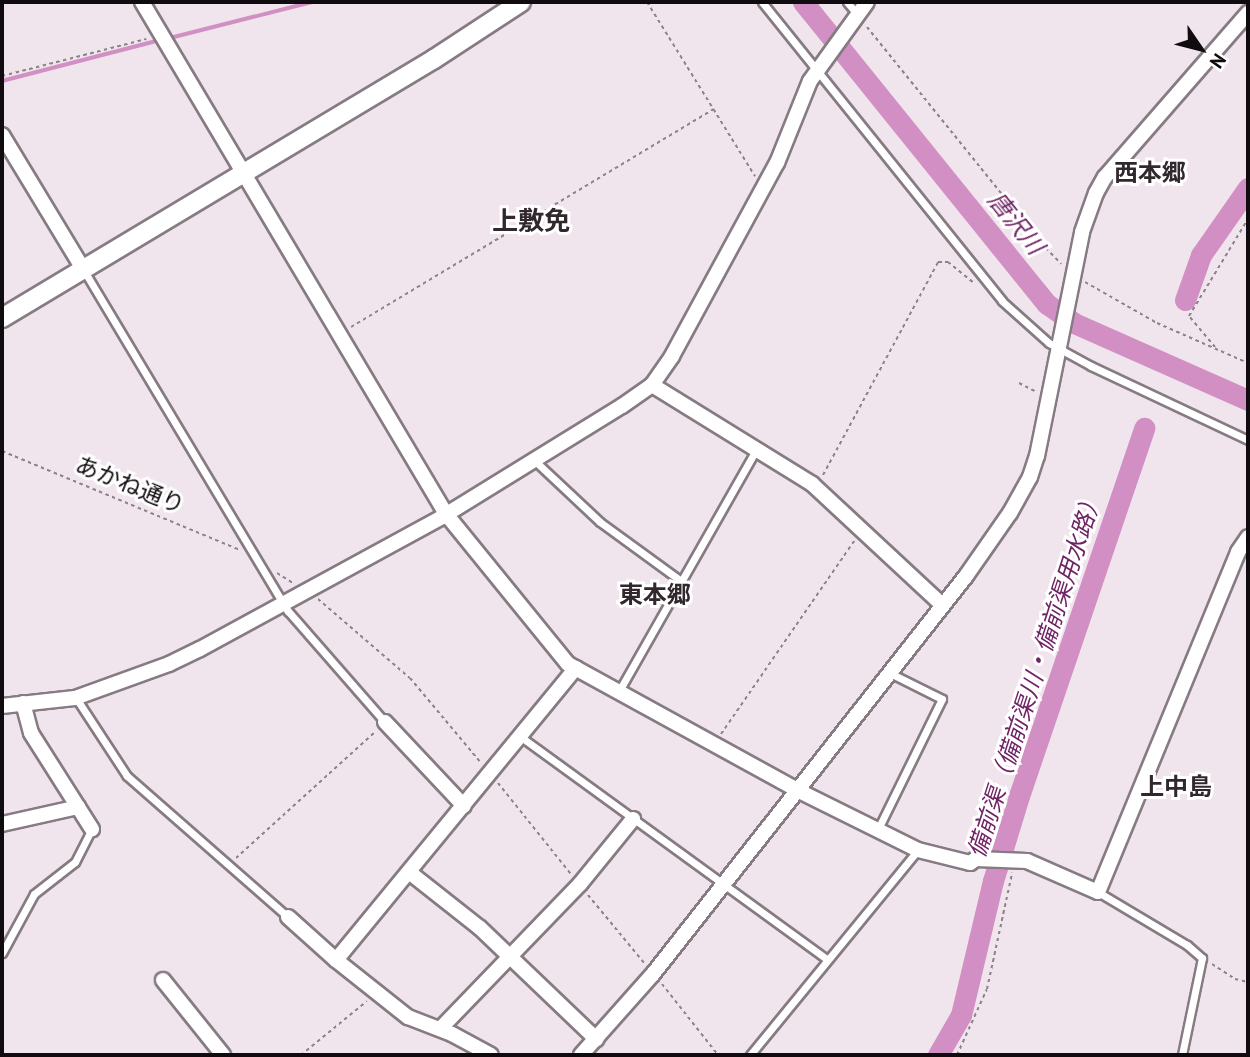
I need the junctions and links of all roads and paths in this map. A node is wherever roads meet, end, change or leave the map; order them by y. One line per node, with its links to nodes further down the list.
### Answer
1 (142, 2): 9 (street)
2 (520, 2): 14 (street)
3 (647, 2): 12 (path)
4 (762, 2): 10 (lane)
5 (847, 2): 8 (lane)
6 (867, 2): 8 (street)
7 (1248, 13): 18 (street)
8 (856, 18): 10 (street); 18 (path)
9 (161, 35): 11 (path); 14 (street)
10 (819, 68): 15 (street); 22 (lane)
11 (2, 76)
12 (714, 109): 15 (path); 21 (path)
13 (2, 135): 17 (street)
14 (242, 174): 17 (street); 21 (street)
15 (762, 188): 26 (street)
16 (1248, 219): 23 (path)
17 (83, 268): 20 (street); 41 (lane)
18 (1074, 278): 22 (street); 23 (path)
19 (980, 288): 32 (path)
20 (2, 317)
21 (338, 334): 33 (street)
22 (1061, 347): 27 (street); 28 (lane)
23 (1215, 348): 24 (path)
24 (1248, 363)
25 (1019, 383): 27 (path)
26 (652, 385): 29 (street); 31 (street)
27 (1050, 399): 42 (street)
28 (1248, 440)
29 (756, 450): 32 (street); 38 (lane)
30 (2, 451): 36 (path, あかね通り)
31 (535, 461): 33 (street); 38 (lane)
32 (816, 488): 34 (street)
33 (446, 514): 41 (street); 43 (street)
34 (862, 530): 42 (street); 51 (path)
35 (1248, 537): 65 (street)
36 (244, 552)
37 (276, 571): 39 (path)
38 (681, 581): 45 (lane)
39 (297, 584)
40 (315, 596): 52 (path)
41 (285, 605): 46 (street); 49 (lane)
42 (942, 605): 44 (street)
43 (576, 668): 45 (street); 50 (street)
44 (890, 673): 53 (street); 59 (lane)
45 (619, 691): 51 (street)
46 (75, 698): 47 (street); 62 (lane)
47 (23, 704): 48 (street); 55 (street)
48 (2, 706)
49 (385, 722): 54 (street); 62 (path)
50 (520, 737): 54 (street); 56 (lane)
51 (715, 744): 53 (street)
52 (486, 768)
53 (797, 790): 59 (street); 64 (street)
54 (464, 806): 63 (street)
55 (78, 807): 57 (street); 58 (street)
56 (633, 819): 64 (lane); 68 (street)
57 (2, 824)
58 (92, 829): 67 (lane)
59 (878, 829): 60 (street)
60 (918, 850): 61 (street); 71 (lane)
61 (1012, 859): 65 (street); 84 (path)
62 (228, 865): 66 (lane)
63 (409, 872): 68 (street); 70 (street)
64 (723, 883): 71 (lane); 77 (street)
65 (1098, 892): 69 (lane)
66 (288, 917): 70 (street)
67 (2, 953)
68 (511, 956): 76 (street); 77 (street)
69 (1202, 958): 74 (path); 85 (lane)
70 (336, 960): 75 (street)
71 (828, 960): 83 (lane)
72 (163, 981): 78 (street)
73 (659, 981): 82 (path)
74 (1248, 982)
75 (376, 993): 76 (street); 79 (path)
76 (440, 1029): 80 (street)
77 (596, 1039): 81 (street)
78 (223, 1055)
79 (301, 1055)
80 (491, 1055)
81 (581, 1055)
82 (719, 1055)
83 (750, 1055)
84 (957, 1055)
85 (1182, 1055)

